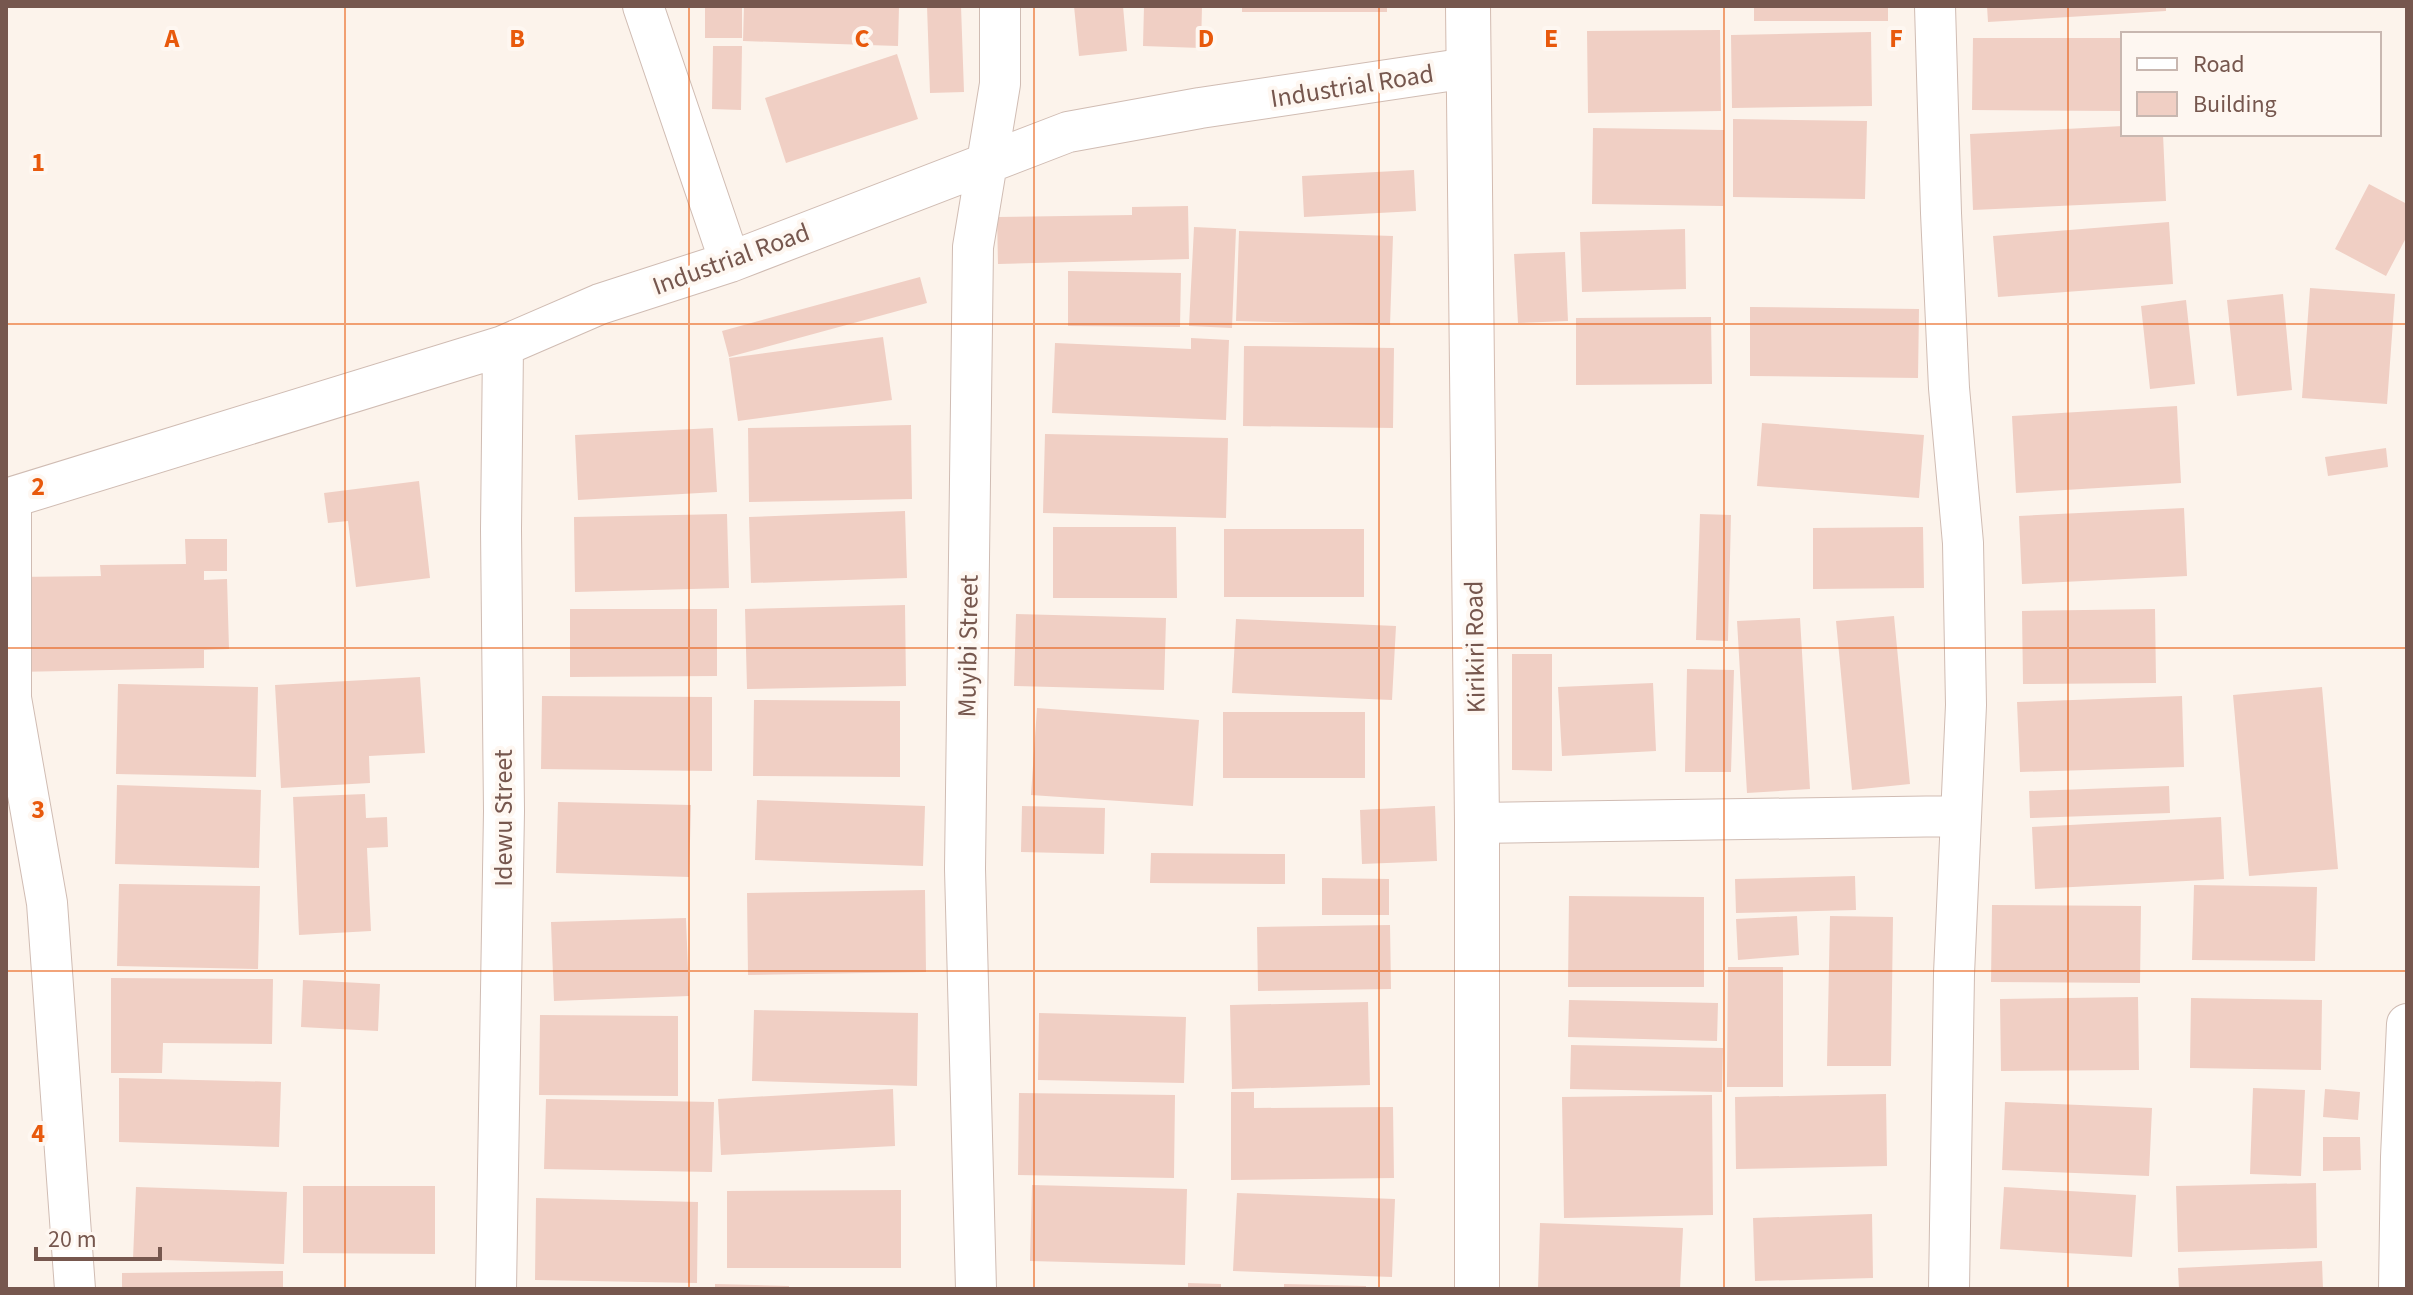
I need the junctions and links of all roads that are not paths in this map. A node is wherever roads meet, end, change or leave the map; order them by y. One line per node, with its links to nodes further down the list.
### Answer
1 (643, 6): 7 (street)
2 (1000, 6): 6 (street, Muyibi Street)
3 (1468, 6): 5 (main road, Kirikiri Road)
4 (1935, 6): 10 (street)
5 (1468, 68): 6 (street, Industrial Road); 11 (main road, Kirikiri Road)
6 (988, 164): 7 (street, Industrial Road); 15 (street, Muyibi Street)
7 (730, 262): 8 (street, Industrial Road)
8 (503, 346): 9 (street, Industrial Road); 14 (street, Idewu Street)
9 (8, 498): 13 (street)
10 (1959, 816): 11 (street); 17 (street)
11 (1477, 823): 16 (main road, Kirikiri Road)
12 (2407, 1024): 18 (street)
13 (75, 1289)
14 (496, 1289)
15 (976, 1289)
16 (1477, 1289)
17 (1949, 1289)
18 (2399, 1289)

